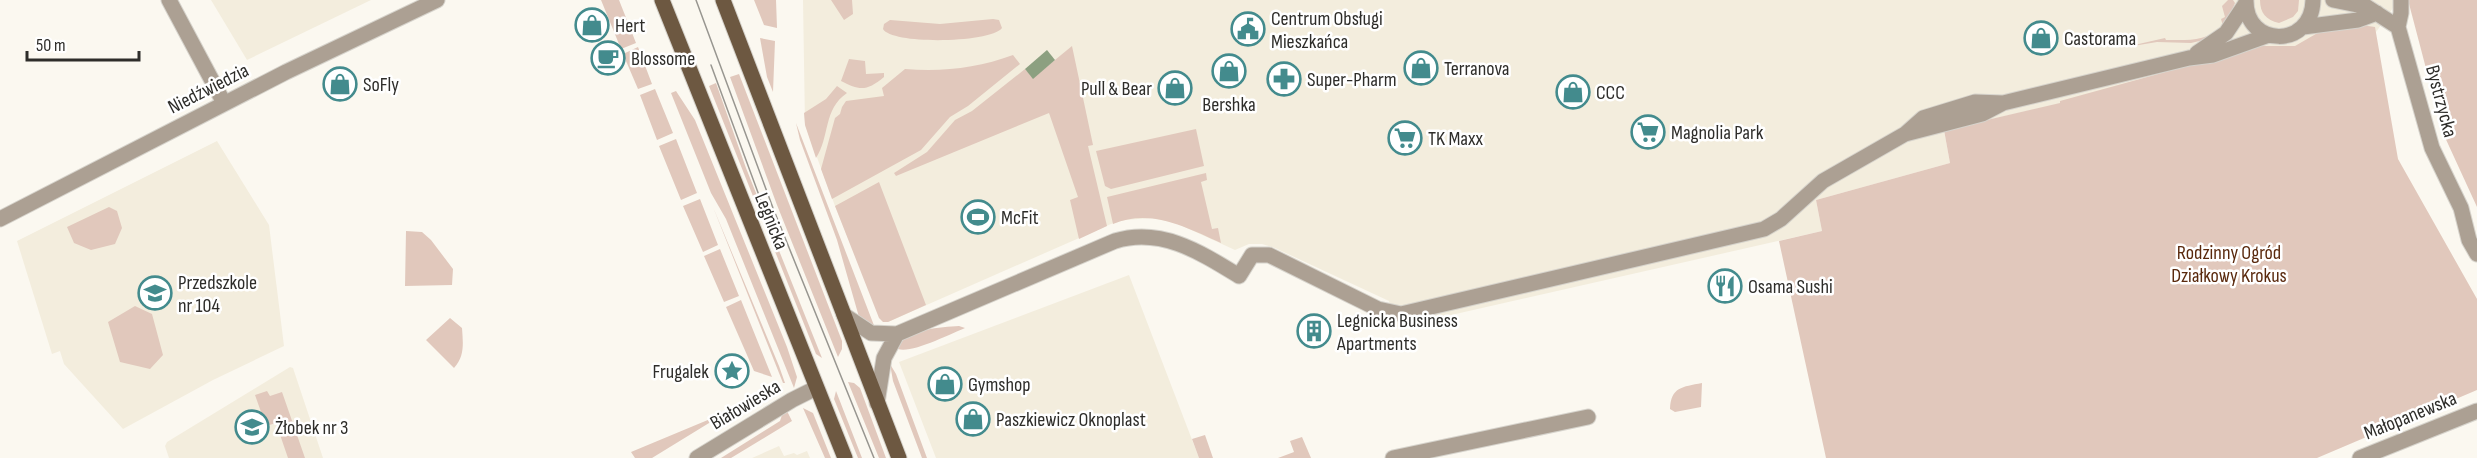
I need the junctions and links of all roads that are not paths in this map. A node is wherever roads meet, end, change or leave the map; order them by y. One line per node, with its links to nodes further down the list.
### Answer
1 (169, 0): 14 (street)
2 (437, 0): 14 (street, Niedźwiedzia)
3 (662, 0): 21 (main road, Legnicka)
4 (723, 0): 19 (main road, Legnicka)
5 (2313, 0): 10 (street)
6 (2332, 0): 9 (street)
7 (2401, 0): 11 (street, Bystrzycka)
8 (2246, 1): 12 (street); 13 (street)
9 (2377, 13): 10 (street); 11 (street)
10 (2303, 27): 12 (street)
11 (2398, 27): 15 (street, Bystrzycka)
12 (2269, 35): 13 (street)
13 (2189, 58): 20 (street)
14 (224, 103): 16 (street, Niedźwiedzia)
15 (2461, 208): 17 (street, Bystrzycka); 18 (street, Bystrzycka)
16 (0, 219)
17 (2477, 226)
18 (2477, 254)
19 (844, 315): 20 (street); 22 (main road, Legnicka)
20 (897, 334): 22 (street)
21 (816, 388): 25 (street, Białowieska); 26 (main road, Legnicka)
22 (877, 403): 27 (main road, Legnicka)
23 (2476, 412): 29 (street, Małopanewska)
24 (1588, 417): 28 (street)
25 (697, 458)
26 (845, 458)
27 (899, 458)
28 (1393, 458)
29 (2360, 458)

